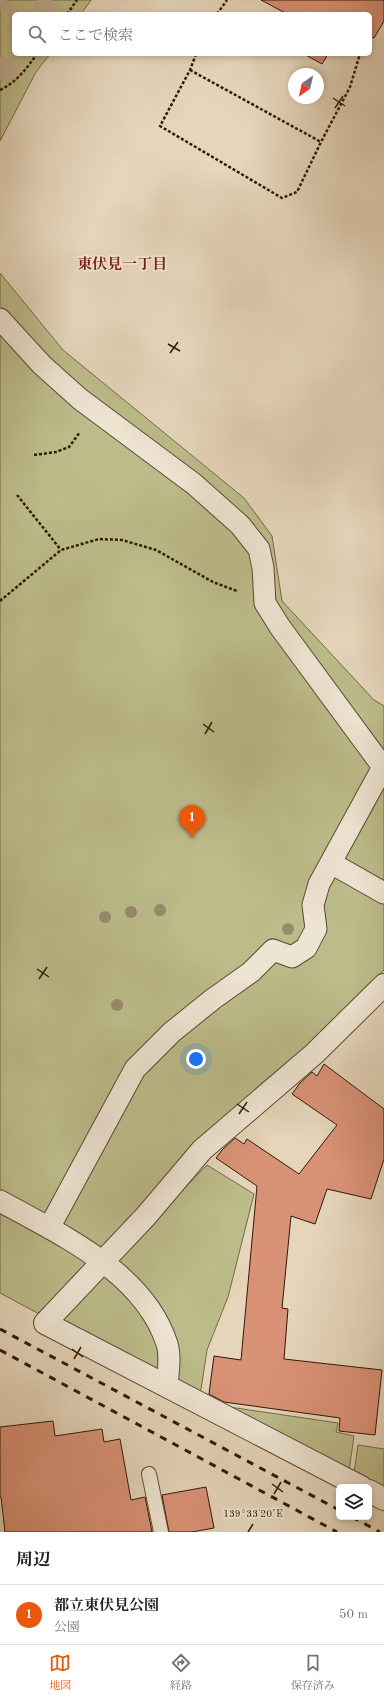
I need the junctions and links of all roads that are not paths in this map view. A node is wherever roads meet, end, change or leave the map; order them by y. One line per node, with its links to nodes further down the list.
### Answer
1 (0, 319): 2 (street)
2 (331, 863): 3 (street); 6 (street)
3 (384, 893)
4 (384, 985): 7 (street)
5 (0, 1201): 6 (street)
6 (49, 1228): 7 (street)
7 (102, 1262): 8 (street); 8 (street)
8 (167, 1386): 10 (street)
9 (149, 1474): 13 (lane)
10 (355, 1484)
11 (372, 1493): 12 (street)
12 (384, 1499)
13 (161, 1532)

